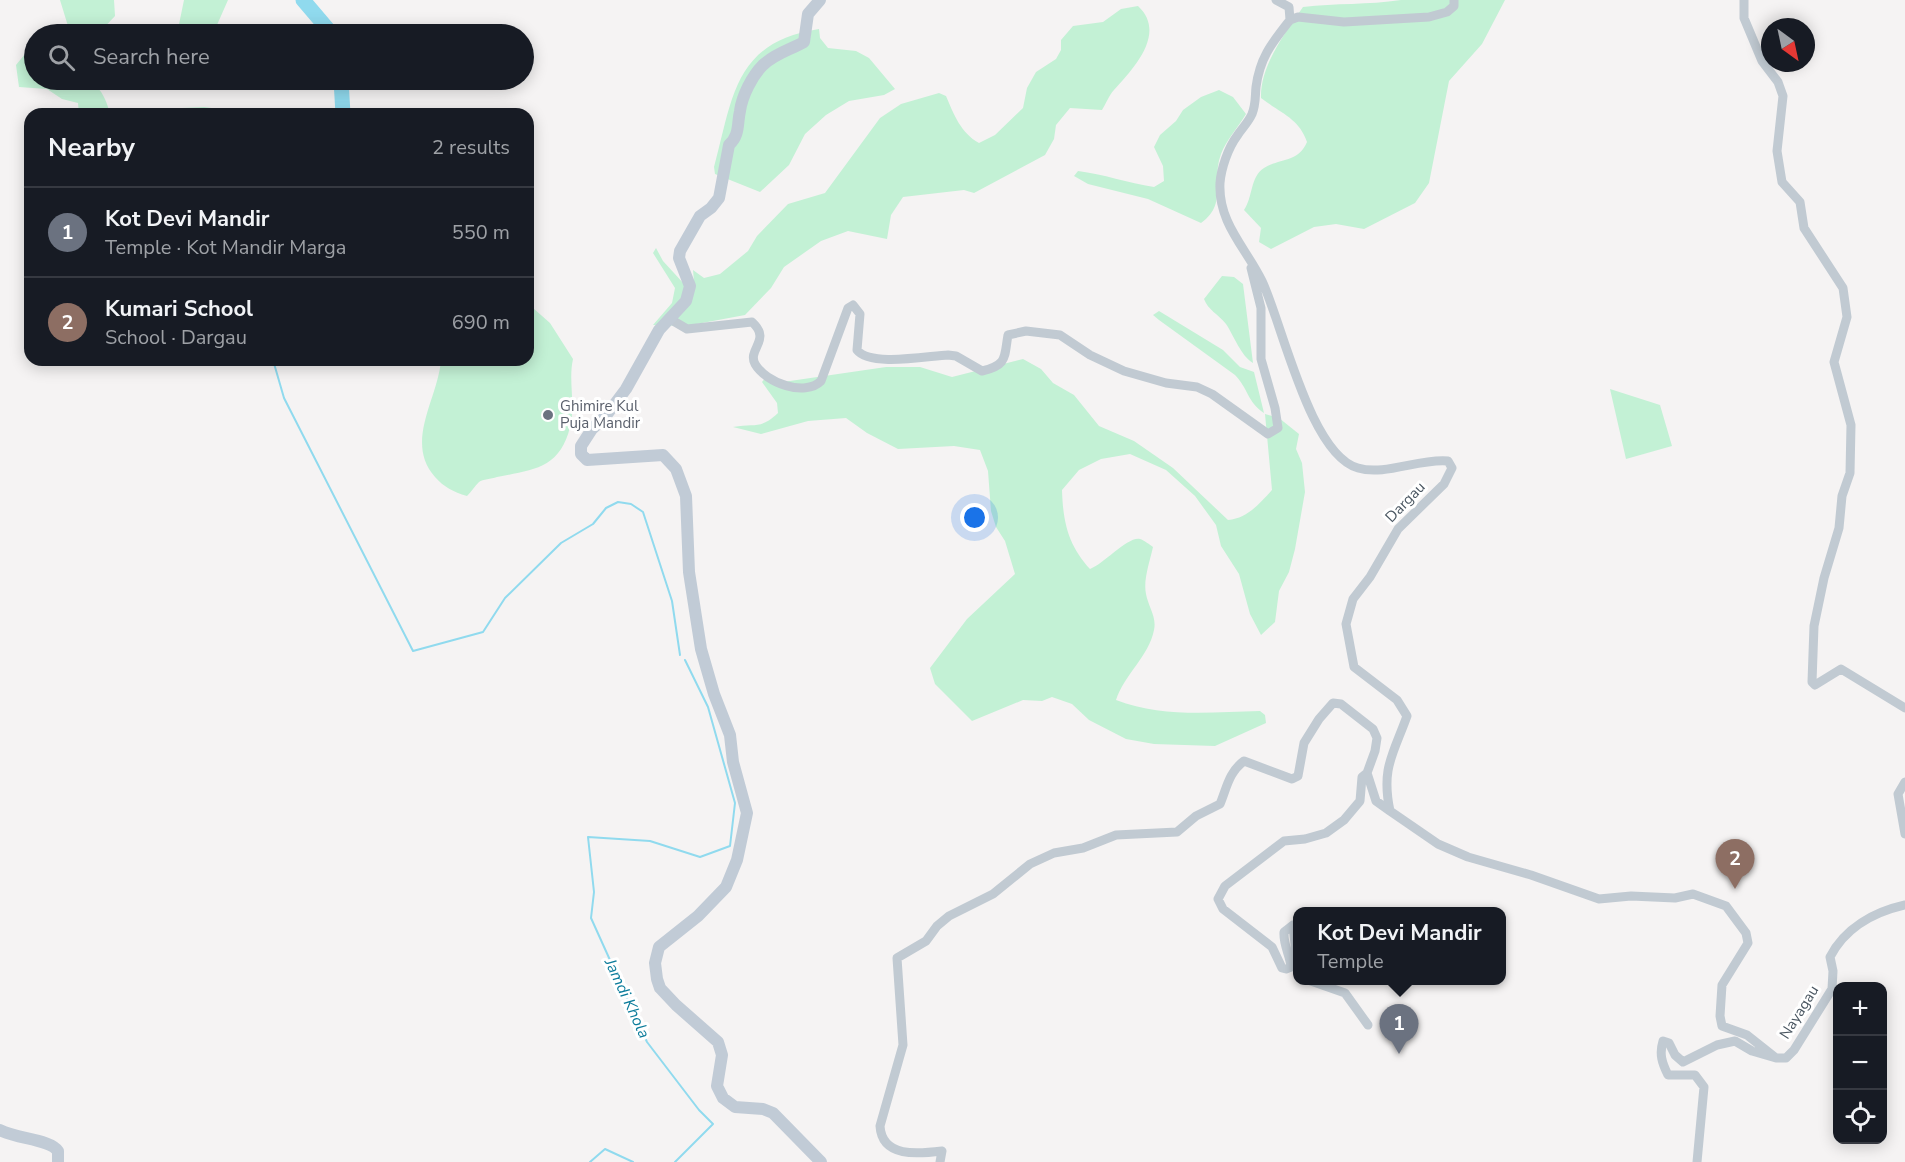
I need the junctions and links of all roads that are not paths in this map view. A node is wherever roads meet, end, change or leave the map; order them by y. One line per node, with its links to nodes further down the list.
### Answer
1 (820, 0): 7 (street)
2 (1276, 0): 5 (street)
3 (1454, 0): 5 (street)
4 (1744, 0): 8 (street)
5 (1290, 20): 6 (street, Dargau)
6 (1249, 260): 7 (street); 11 (street, Dargau)
7 (670, 319): 20 (street)
8 (1905, 708)
9 (1367, 773): 11 (street); 14 (street); 21 (street)
10 (1905, 782): 12 (street)
11 (1390, 811): 17 (street, Nayagau)
12 (1905, 834)
13 (1905, 905): 17 (street, Nayagau)
14 (1293, 924)
15 (1320, 985): 16 (street)
16 (1368, 1025)
17 (1776, 1058): 22 (street)
18 (0, 1130): 19 (street)
19 (58, 1162)
20 (821, 1162)
21 (940, 1162)
22 (1697, 1162)

